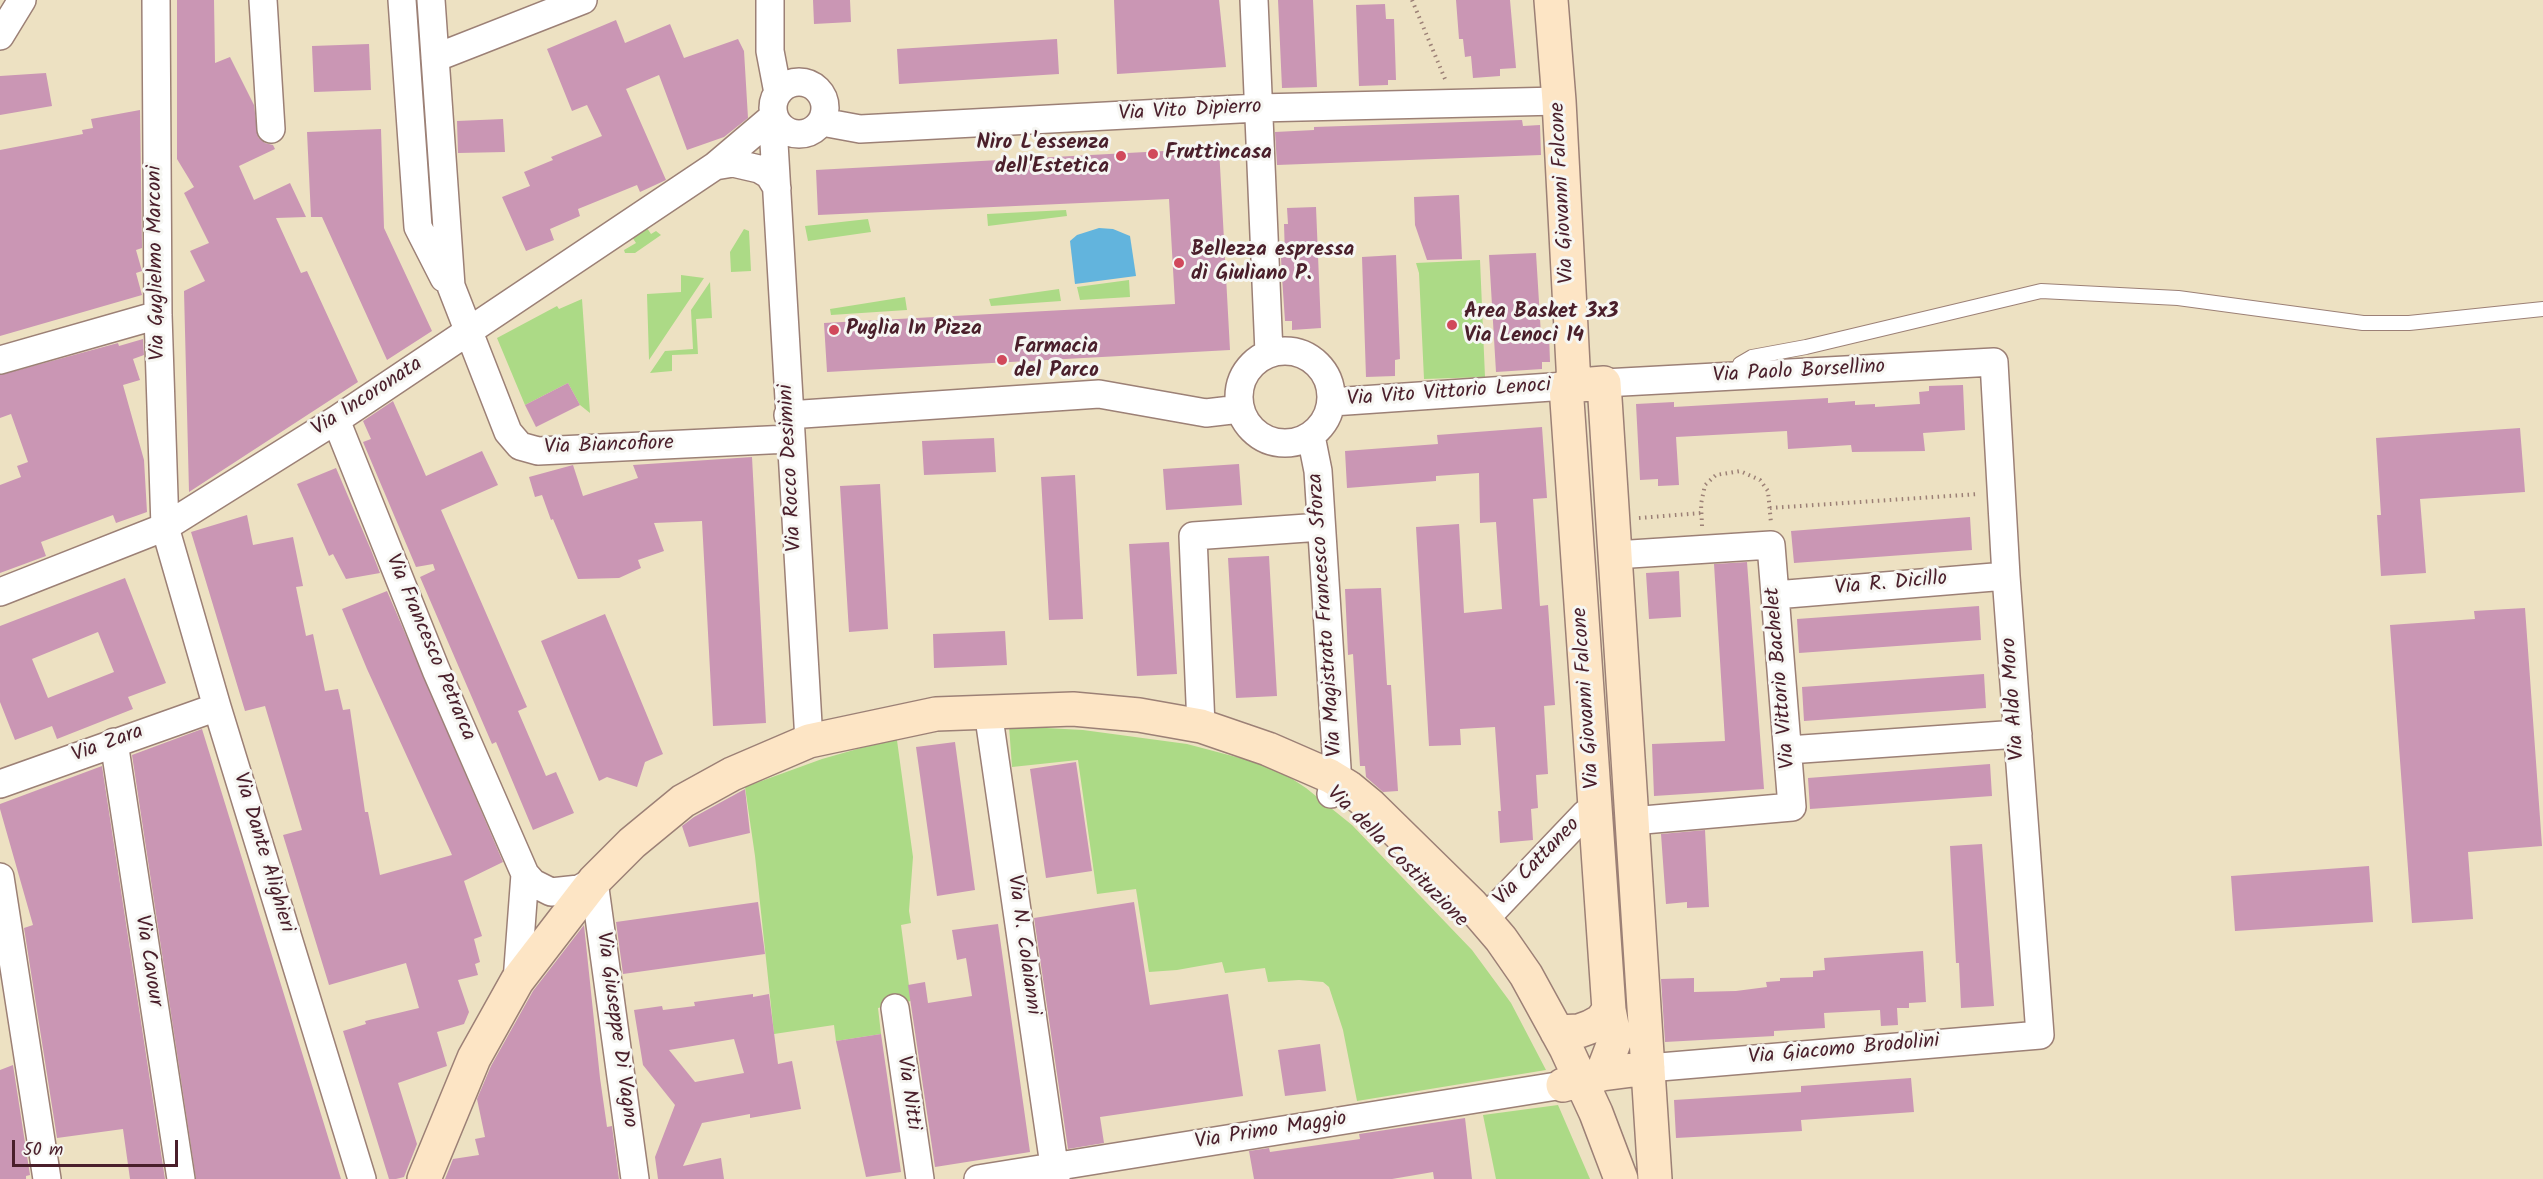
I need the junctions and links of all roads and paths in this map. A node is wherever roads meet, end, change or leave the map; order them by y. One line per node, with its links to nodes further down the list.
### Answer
1 (22, 0): 12 (street)
2 (156, 0): 24 (street, Via Guglielmo Marconi)
3 (262, 0): 19 (street)
4 (402, 0): 22 (street)
5 (431, 0): 13 (street)
6 (583, 0): 13 (street)
7 (770, 0): 11 (street)
8 (1254, 0): 17 (street)
9 (1412, 0): 16 (path)
10 (1551, 0): 15 (street, Via Giovanni Falcone)
11 (771, 32): 14 (street); 18 (street)
12 (0, 36)
13 (435, 58): 22 (street)
14 (808, 84): 18 (street); 18 (street)
15 (1559, 101): 16 (street, Via Vito Dipierro); 30 (street, Via Giovanni Falcone)
16 (1446, 104): 17 (street, Via Vito Dipierro)
17 (1258, 108): 18 (street, Via Vito Dipierro); 26 (street)
18 (790, 118): 20 (street, Via Incoronata); 21 (street, Via Rocco Desimini)
19 (271, 129)
20 (715, 166): 21 (street); 25 (street, Via Incoronata)
21 (777, 191): 34 (street, Via Rocco Desimini)
22 (451, 286): 25 (street, Via Biancofiore)
23 (2543, 309): 29 (lane)
24 (158, 315): 27 (street); 40 (street, Via Guglielmo Marconi)
25 (469, 331): 33 (street, Via Incoronata); 34 (street, Via Biancofiore)
26 (1269, 353): 31 (street); 32 (street)
27 (0, 360)
28 (1994, 363): 29 (street, Via Paolo Borsellino); 36 (street, Via Aldo Moro)
29 (1737, 376): 30 (street, Via Paolo Borsellino)
30 (1581, 385): 31 (street, Via Vito Vittorio Lenoci); 39 (street); 57 (street, Via Giovanni Falcone)
31 (1332, 402): 35 (street)
32 (1240, 409): 34 (street); 35 (street)
33 (336, 420): 40 (street, Via Incoronata); 59 (street, Via Francesco Petrarca)
34 (789, 427): 52 (street, Via Rocco Desimini)
35 (1311, 436): 41 (street, Via Magistrato Francesco Sforza)
36 (2001, 492): 37 (path); 45 (street, Via Aldo Moro)
37 (1770, 508): 38 (path); 42 (path)
38 (1701, 513): 39 (path); 43 (path)
39 (1613, 520): 44 (street)
40 (165, 527): 46 (street, Via Incoronata); 48 (street, Via Dante Alighieri)
41 (1321, 527): 50 (street); 56 (street, Via Magistrato Francesco Sforza)
42 (1772, 545): 43 (street); 47 (street, Via Vittorio Bachelet)
43 (1703, 549): 44 (street)
44 (1615, 555): 58 (street)
45 (2006, 576): 47 (street, Via R. Dicillo); 51 (street, Via Aldo Moro)
46 (0, 592)
47 (1775, 595): 54 (street, Via Vittorio Bachelet)
48 (217, 707): 53 (street, Via Zara); 74 (street, Via Dante Alighieri)
49 (988, 711): 50 (street, Via della Costituzione); 52 (street, Via della Costituzione); 71 (street, Via N. Colaianni)
50 (1201, 726): 56 (street, Via della Costituzione)
51 (2018, 734): 54 (street); 68 (street, Via Aldo Moro)
52 (809, 741): 61 (street, Via della Costituzione)
53 (114, 742): 55 (street, Via Zara); 73 (street, Via Cavour)
54 (1788, 750): 58 (street, Via Vittorio Bachelet)
55 (0, 784)
56 (1333, 787): 62 (street, Via della Costituzione); 70 (street, Via della Costituzione)
57 (1596, 810): 62 (street, Via Cattaneo); 65 (street, Via Giovanni Falcone)
58 (1632, 821): 64 (street)
59 (525, 874): 61 (street); 63 (street, Via Francesco Petrarca)
60 (0, 877): 72 (street)
61 (594, 881): 63 (street, Via della Costituzione); 76 (street, Via Giuseppe Di Vagno)
62 (1484, 920): 67 (street, Via della Costituzione)
63 (517, 981): 75 (street, Via della Costituzione)
64 (1644, 998): 65 (street); 69 (street)
65 (1609, 1005): 67 (street); 70 (street, Via Giovanni Falcone)
66 (895, 1008): 77 (street, Via Nitti)
67 (1557, 1032): 70 (street, Via della Costituzione)
68 (2040, 1035): 69 (street, Via Giacomo Brodolini)
69 (1648, 1068): 70 (street); 81 (street)
70 (1582, 1080): 71 (street, Via Primo Maggio); 79 (street, Via della Costituzione); 80 (street, Via della Costituzione)
71 (1056, 1173): 78 (street, Via Primo Maggio)
72 (46, 1179)
73 (181, 1179)
74 (362, 1179)
75 (424, 1179)
76 (635, 1179)
77 (920, 1179)
78 (978, 1179)
79 (1604, 1179)
80 (1621, 1179)
81 (1655, 1179)

